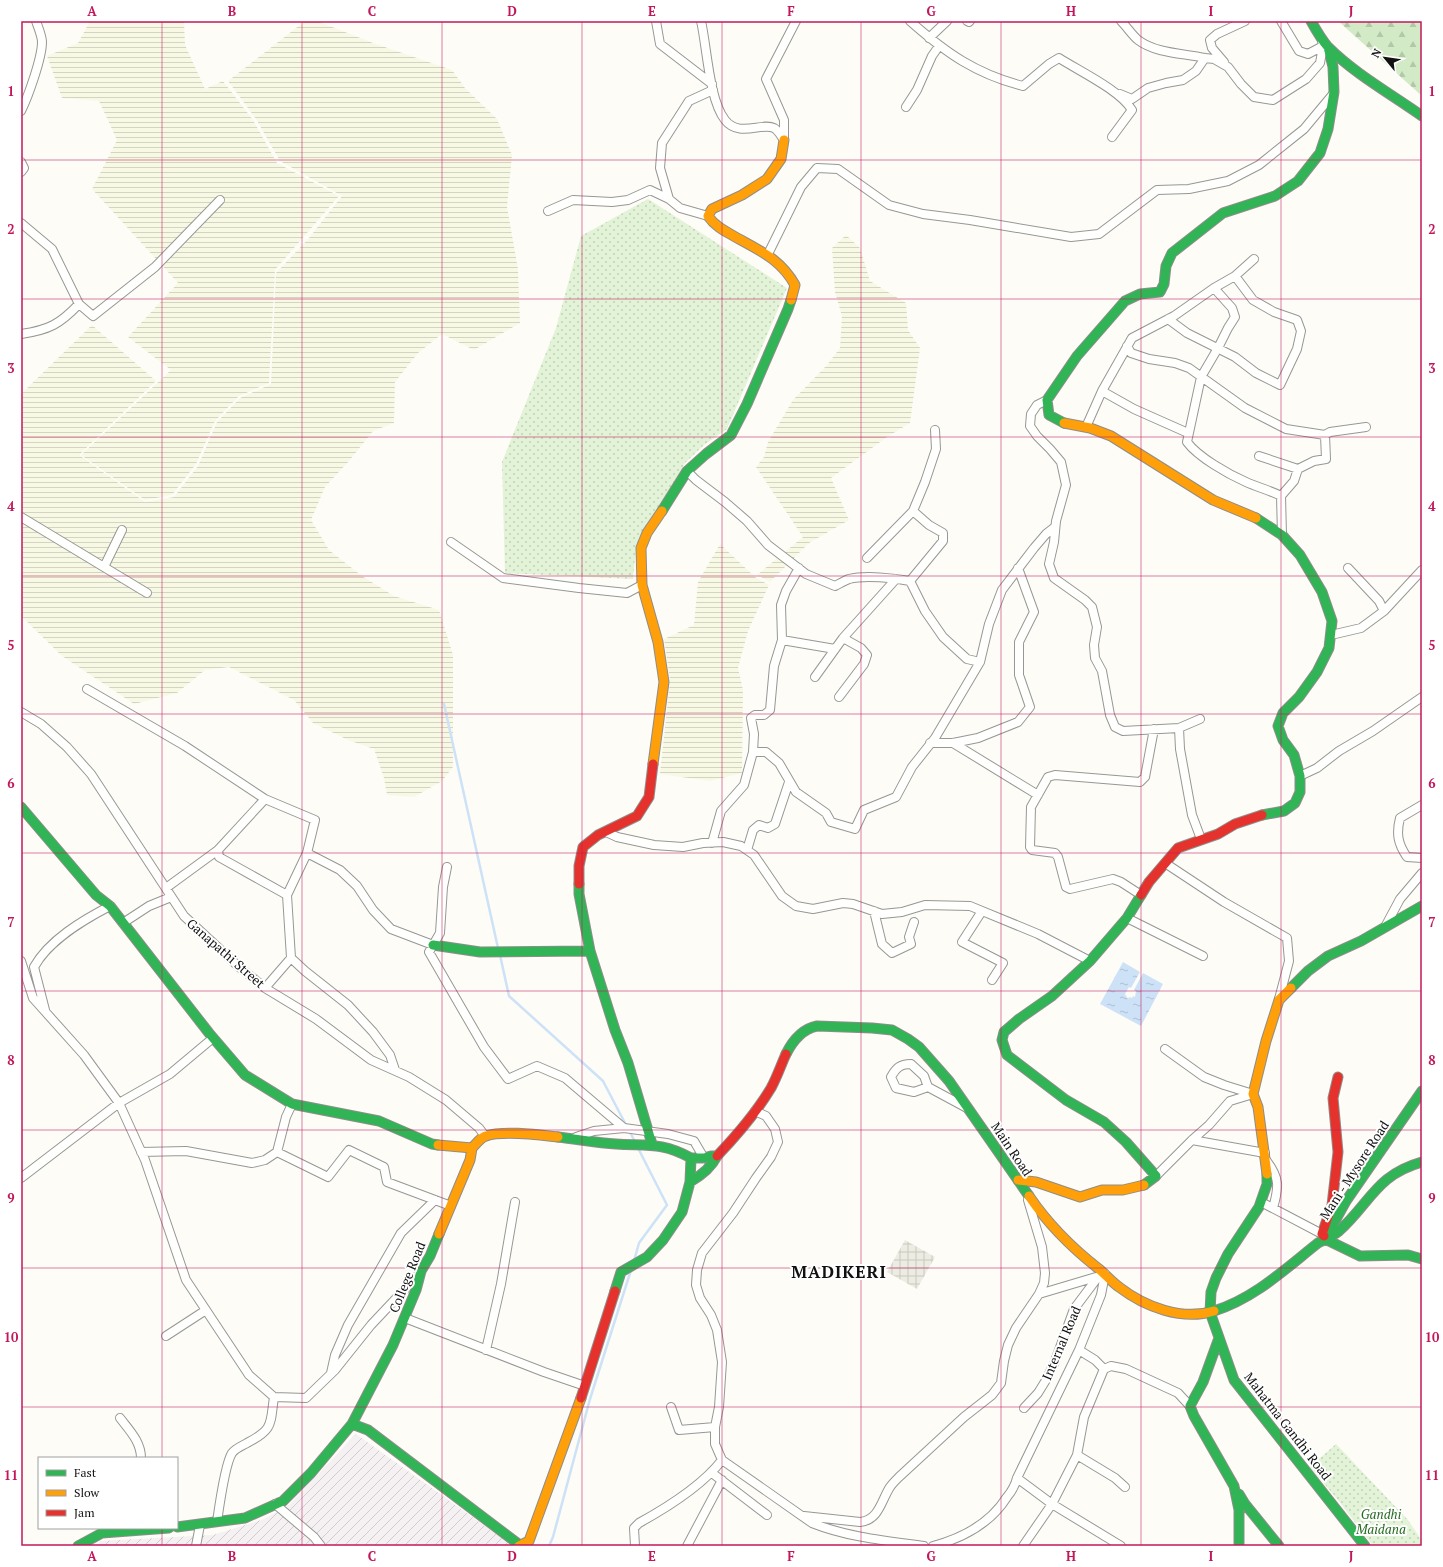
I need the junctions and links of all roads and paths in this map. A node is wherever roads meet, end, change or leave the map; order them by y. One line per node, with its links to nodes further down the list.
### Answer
1 (36, 21): 22 (street)
2 (656, 21): 18 (street)
3 (701, 21): 18 (street)
4 (796, 21): 25 (street)
5 (910, 21): 13 (street)
6 (947, 21): 13 (street)
7 (967, 21): 8 (street)
8 (970, 21)
9 (1121, 21): 16 (street)
10 (1245, 21): 17 (street)
11 (1281, 21): 14 (street)
12 (1311, 21): 14 (main road)
13 (929, 38): 15 (street)
14 (1324, 44): 17 (street); 19 (main road); 23 (main road)
15 (939, 46): 20 (street); 21 (street)
16 (1205, 58): 17 (street); 20 (street)
17 (1228, 67)
18 (712, 87): 25 (street); 28 (street)
19 (1334, 92): 33 (street); 44 (main road)
20 (1115, 93): 24 (street)
21 (906, 107)
22 (21, 111)
23 (1422, 116)
24 (1112, 137)
25 (784, 140): 31 (main road)
26 (21, 162): 27 (street)
27 (21, 172)
28 (669, 199): 30 (street); 31 (street)
29 (220, 200): 37 (street)
30 (548, 211)
31 (708, 216): 33 (main road)
32 (21, 223): 37 (street)
33 (768, 254): 52 (main road)
34 (1254, 259): 35 (street)
35 (1235, 276): 36 (street); 41 (street)
36 (1214, 288): 38 (street); 41 (street)
37 (79, 304): 39 (street)
38 (1168, 319): 40 (street); 41 (street)
39 (21, 334)
40 (1127, 346): 42 (street); 43 (street)
41 (1218, 348): 42 (street)
42 (1202, 377): 48 (street); 49 (street)
43 (1102, 391): 45 (street); 48 (street)
44 (1047, 400): 45 (main road); 56 (street)
45 (1086, 427): 58 (main road)
46 (1366, 428): 49 (street)
47 (935, 430): 54 (street)
48 (1188, 433): 53 (street)
49 (1325, 435): 51 (street)
50 (1259, 456): 51 (street)
51 (1298, 469): 53 (street)
52 (687, 471): 62 (street); 68 (main road)
53 (1281, 496): 58 (street)
54 (913, 511): 60 (street); 67 (street)
55 (21, 517): 61 (street)
56 (1055, 527): 63 (street); 83 (street)
57 (122, 530): 61 (street)
58 (1282, 535): 71 (main road)
59 (451, 542): 68 (street)
60 (867, 558)
61 (104, 567): 69 (street)
62 (799, 568): 66 (street); 73 (street)
63 (1018, 568): 75 (street); 85 (street)
64 (1348, 568): 70 (street)
65 (1422, 570): 70 (street)
66 (896, 579): 67 (street); 72 (street)
67 (910, 581): 75 (street)
68 (642, 585): 93 (main road)
69 (147, 593)
70 (1384, 611): 71 (street)
71 (1330, 635): 87 (main road)
72 (844, 638): 74 (street); 78 (street)
73 (782, 640): 74 (street); 86 (street)
74 (835, 649): 76 (street)
75 (980, 662): 84 (street)
76 (815, 677)
77 (88, 689): 90 (street)
78 (839, 697)
79 (1422, 697): 87 (street)
80 (21, 712): 103 (street, Ganapathi Street)
81 (1200, 719): 82 (street)
82 (1179, 728): 83 (street); 94 (street)
83 (1154, 729): 89 (street)
84 (930, 743): 85 (street); 88 (street)
85 (953, 743): 89 (street)
86 (753, 752): 88 (street); 95 (street)
87 (1300, 776): 94 (main road)
88 (789, 782): 97 (street)
89 (1038, 795): 105 (street)
90 (265, 799): 96 (street); 98 (street)
91 (1422, 805): 99 (street)
92 (21, 807): 107 (main road)
93 (606, 832): 95 (street); 116 (main road)
94 (1201, 840): 100 (main road)
95 (712, 843): 97 (street)
96 (218, 850): 103 (street); 104 (street)
97 (747, 850): 110 (street)
98 (307, 853): 104 (street); 115 (street)
99 (1422, 858)
100 (1165, 864): 105 (main road); 123 (street)
101 (447, 867): 115 (street)
102 (1422, 874): 114 (street)
103 (166, 888): 106 (street, Ganapathi Street)
104 (287, 895): 118 (street)
105 (1141, 895): 111 (main road)
106 (172, 897): 113 (street); 122 (street, Ganapathi Street)
107 (110, 906): 113 (main road); 124 (street)
108 (1422, 906): 114 (main road)
109 (982, 910): 110 (street); 119 (street); 121 (street)
110 (874, 911): 112 (street)
111 (1127, 918): 117 (street); 119 (main road)
112 (914, 922)
113 (123, 923): 125 (main road)
114 (1385, 928): 123 (main road)
115 (433, 945): 116 (main road); 136 (street)
116 (590, 951): 137 (main road)
117 (1203, 956)
118 (291, 958): 122 (street); 127 (street)
119 (1090, 960): 150 (main road)
120 (21, 961): 124 (street)
121 (992, 980)
122 (265, 988): 127 (street, Ganapathi Street)
123 (1279, 1000): 130 (main road)
124 (46, 1011): 132 (street)
125 (213, 1038): 132 (street); 133 (main road)
126 (1165, 1049): 130 (street)
127 (395, 1070): 138 (street, Ganapathi Street)
128 (1338, 1077): 160 (main road)
129 (928, 1087): 129 (street); 134 (street)
130 (1253, 1094): 140 (street); 146 (main road)
131 (1420, 1097): 160 (main road, Mani - Mysore Road)
132 (119, 1103): 143 (street); 151 (street)
133 (292, 1104): 142 (main road); 144 (street)
134 (969, 1109): 135 (main road, Main Road); 152 (main road, Main Road)
135 (755, 1110): 145 (main road, Main Road); 181 (street)
136 (624, 1128): 137 (street); 139 (street)
137 (648, 1131): 141 (main road); 148 (street)
138 (486, 1136): 139 (main road); 142 (main road)
139 (571, 1138): 141 (main road)
140 (1192, 1140): 146 (street); 150 (street)
141 (652, 1144): 147 (main road)
142 (472, 1148): 158 (main road, College Road)
143 (141, 1152): 144 (street); 165 (street)
144 (277, 1152): 155 (street)
145 (716, 1156): 148 (main road); 153 (main road, Main Road)
146 (1265, 1157): 157 (main road); 159 (street)
147 (692, 1158): 148 (main road); 153 (main road)
148 (704, 1158)
149 (1422, 1162): 160 (main road)
150 (1156, 1176): 152 (main road)
151 (21, 1178)
152 (1018, 1180): 154 (main road, Main Road)
153 (690, 1182): 174 (main road)
154 (1024, 1189): 163 (main road, Main Road); 164 (street)
155 (435, 1200): 158 (street); 173 (street)
156 (515, 1202): 170 (street)
157 (1261, 1202): 159 (street); 166 (main road)
158 (451, 1206): 162 (main road, College Road)
159 (1273, 1208): 160 (street)
160 (1324, 1236): 161 (main road, Mani - Mysore Road); 166 (main road, Main Road)
161 (1422, 1259)
162 (421, 1271): 167 (main road, College Road); 173 (street)
163 (1101, 1276): 164 (street); 166 (main road, Main Road); 171 (street); 178 (street, Internal Road)
164 (1039, 1294): 193 (street)
165 (206, 1310): 168 (street); 175 (street)
166 (1210, 1312): 169 (main road, Mahatma Gandhi Road)
167 (405, 1318): 170 (street); 180 (main road, College Road)
168 (166, 1336)
169 (1219, 1338): 176 (main road); 210 (main road, Mahatma Gandhi Road)
170 (486, 1350): 174 (street)
171 (1079, 1350): 172 (street); 186 (street)
172 (1104, 1369): 176 (street); 182 (street)
173 (330, 1375): 175 (street)
174 (585, 1386): 201 (main road)
175 (274, 1397): 194 (street)
176 (1190, 1406): 188 (main road)
177 (672, 1407): 181 (street)
178 (1024, 1408)
179 (120, 1418): 183 (street)
180 (352, 1424): 190 (main road, College Road); 201 (main road)
181 (715, 1427): 184 (street)
182 (1077, 1455): 189 (street); 191 (street)
183 (141, 1457)
184 (722, 1460): 185 (street); 193 (street)
185 (712, 1473): 187 (street); 202 (street)
186 (1017, 1478): 191 (street); 205 (street)
187 (722, 1480): 192 (street); 203 (street)
188 (1234, 1486): 208 (main road); 209 (main road)
189 (1125, 1488)
190 (275, 1504): 194 (main road, College Road); 200 (street)
191 (1052, 1504): 206 (street); 207 (street)
192 (767, 1515)
193 (802, 1516): 204 (street)
194 (217, 1522): 195 (main road, College Road)
195 (200, 1525): 196 (main road, College Road); 199 (street)
196 (178, 1527)
197 (143, 1529): 198 (main road)
198 (78, 1546)
199 (196, 1546)
200 (321, 1546)
201 (520, 1546)
202 (634, 1546)
203 (687, 1546)
204 (924, 1546)
205 (933, 1546)
206 (1023, 1546)
207 (1120, 1546)
208 (1239, 1546)
209 (1279, 1546)
210 (1365, 1546)

